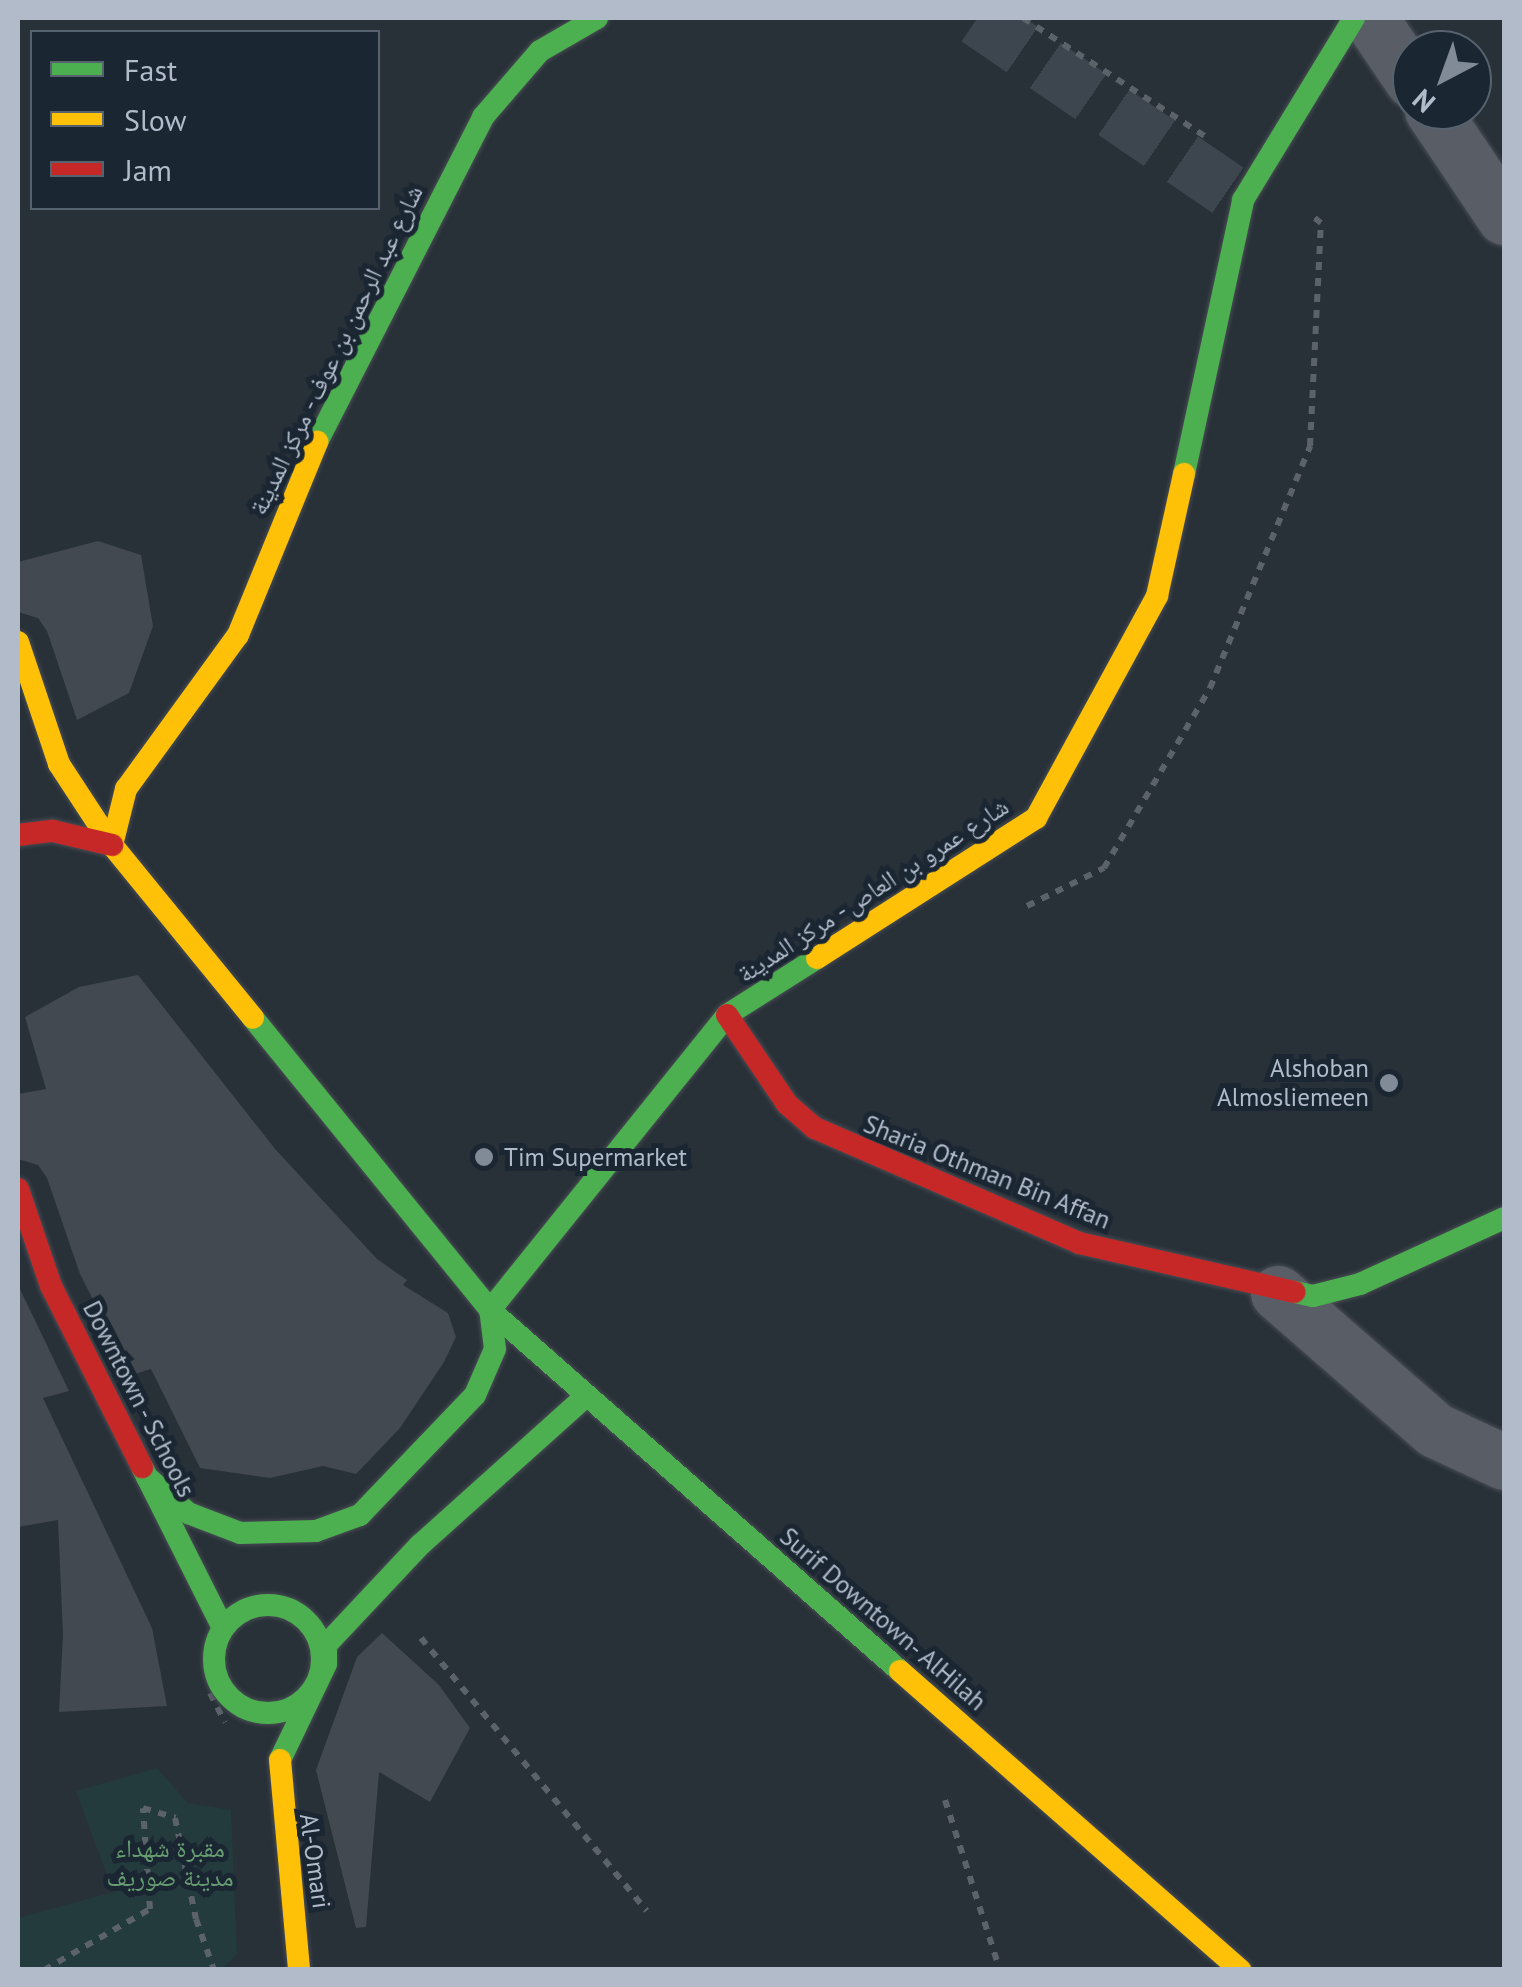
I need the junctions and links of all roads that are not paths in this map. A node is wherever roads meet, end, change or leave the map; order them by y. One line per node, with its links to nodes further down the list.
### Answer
1 (596, 18): 9 (main road, شارع عبد الرحمن بن عوف - مركز المدينة)
2 (1354, 18): 10 (main road, شارع عمرو بن العاص - مركز المدينة)
3 (1370, 18): 4 (street)
4 (1392, 50)
5 (1445, 130): 6 (street)
6 (1504, 217)
7 (18, 642): 9 (main road)
8 (18, 834): 9 (main road)
9 (112, 845): 14 (main road, Surif Downtown- AlHilah)
10 (727, 1015): 13 (main road, Sharia Othman Bin Affan); 14 (main road, شارع عمرو بن العاص - مركز المدينة)
11 (18, 1189): 17 (main road, Downtown - Schools)
12 (1504, 1218): 13 (main road, Sharia Othman Bin Affan)
13 (1278, 1293): 16 (street)
14 (490, 1310): 15 (main road, Surif Downtown- AlHilah); 17 (main road)
15 (586, 1396): 19 (main road); 23 (main road, Surif Downtown- AlHilah)
16 (1504, 1462)
17 (147, 1477): 18 (main road, Downtown - Schools)
18 (223, 1628): 19 (main road); 20 (main road)
19 (318, 1681): 20 (main road); 21 (main road)
20 (263, 1714): 21 (main road, Al-Omari)
21 (280, 1760): 22 (main road, Al-Omari)
22 (299, 1970)
23 (1240, 1970)

